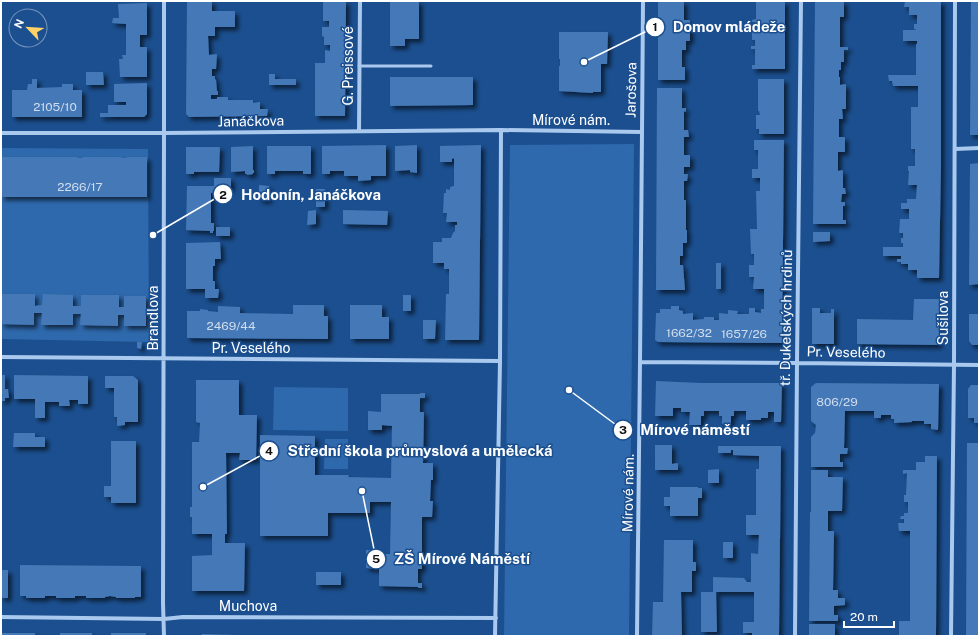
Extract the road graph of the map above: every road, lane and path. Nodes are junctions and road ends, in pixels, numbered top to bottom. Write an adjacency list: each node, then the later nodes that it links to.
1 (164, 1): 12 (street, Brandlova)
2 (360, 1): 6 (street, G. Preissové)
3 (643, 1): 10 (street, Jarošova)
4 (801, 1): 19 (street, tř. Dukelských hrdinů)
5 (955, 1): 14 (street, Sušilova)
6 (359, 66): 7 (lane); 9 (street, G. Preissové)
7 (430, 66)
8 (501, 130): 9 (street, Janáčkova); 10 (street, Mírové nám.); 17 (street)
9 (359, 131): 12 (street, Janáčkova)
10 (642, 132): 18 (street, Mírové nám.)
11 (1, 133): 12 (street, Janáčkova)
12 (164, 133): 16 (street, Brandlova)
13 (979, 148): 14 (street)
14 (955, 149): 20 (street, Sušilova)
15 (1, 357): 16 (street, Pr. Veselého)
16 (164, 358): 17 (street, Pr. Veselého); 24 (street, Brandlova)
17 (500, 361): 23 (street)
18 (640, 362): 19 (street, Pr. Veselého); 27 (street, Mírové nám.)
19 (797, 363): 20 (street, Pr. Veselého); 28 (street, tř. Dukelských hrdinů)
20 (954, 365): 21 (street, Pr. Veselého); 29 (street, Sušilova)
21 (979, 365)
22 (1, 617): 24 (street, Muchova)
23 (496, 618): 24 (street, Muchova); 26 (street)
24 (164, 619): 25 (street, Brandlova)
25 (164, 636)
26 (495, 636)
27 (637, 636)
28 (795, 636)
29 (951, 636)

